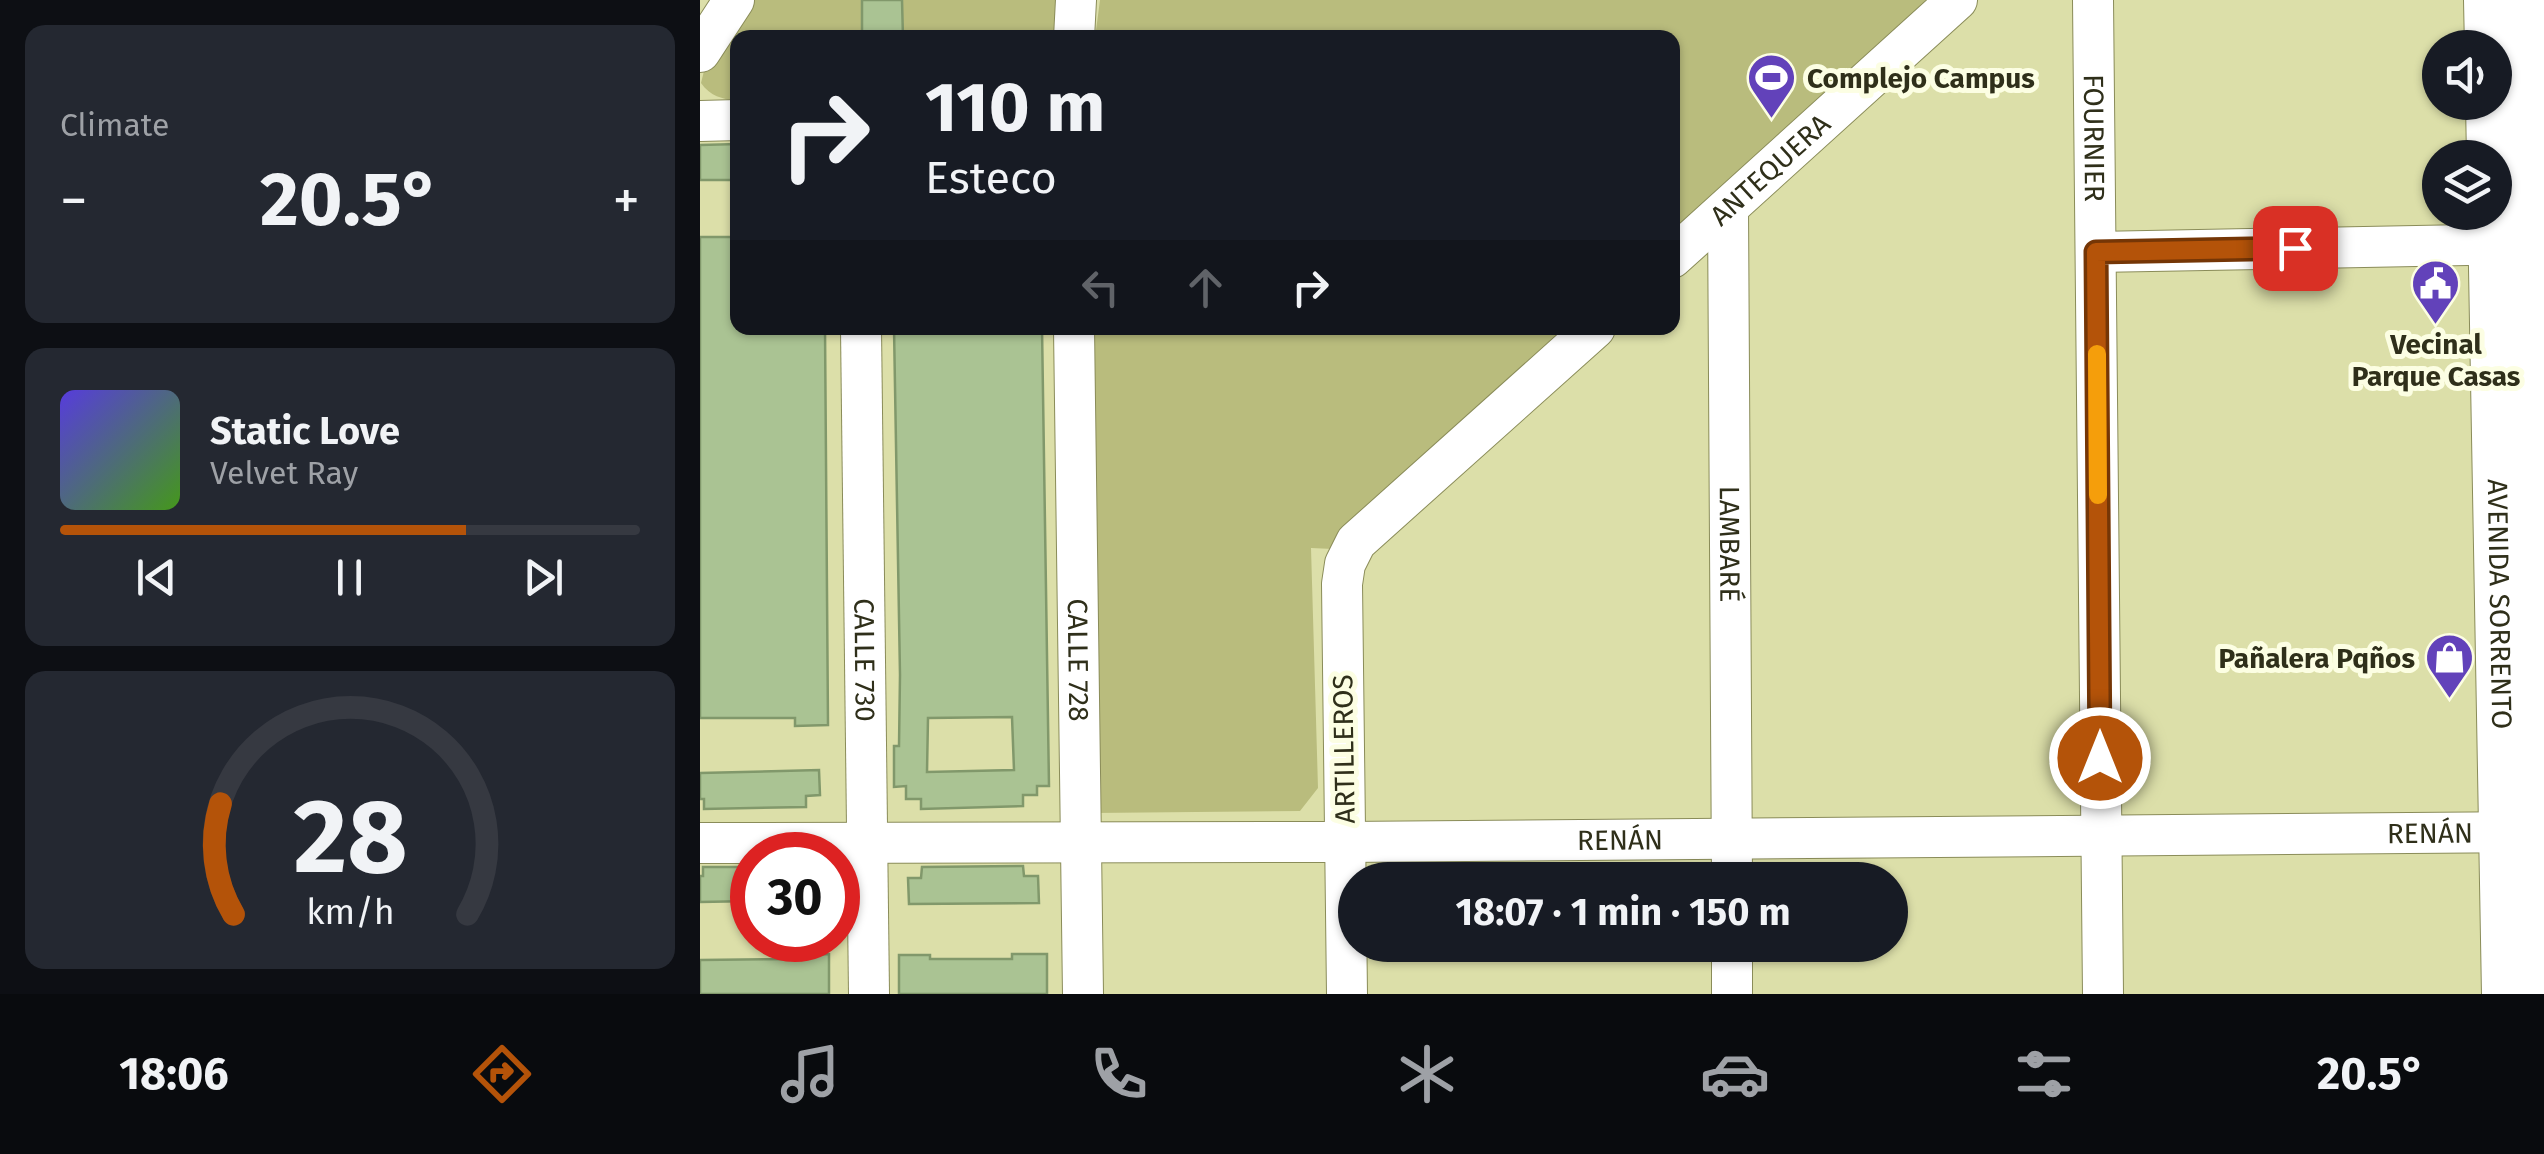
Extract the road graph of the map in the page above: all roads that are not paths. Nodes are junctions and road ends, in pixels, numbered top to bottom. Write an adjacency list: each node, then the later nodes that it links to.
1 (734, 0): 9 (street)
2 (1076, 0): 7 (street)
3 (1957, 0): 12 (street, ANTEQUERA)
4 (2093, 0): 15 (street, FOURNIER)
5 (2489, 0): 8 (main road)
6 (2529, 0): 13 (main road, AVENIDA SORRENTO)
7 (1074, 30)
8 (2490, 30)
9 (700, 52)
10 (730, 120): 11 (street)
11 (700, 121)
12 (1728, 209): 14 (street, ANTEQUERA); 23 (street, LAMBARÉ)
13 (2516, 236): 15 (street); 19 (main road, AVENIDA SORRENTO)
14 (1680, 251)
15 (2096, 252): 22 (street, FOURNIER)
16 (862, 335): 27 (street, CALLE 730)
17 (1074, 335): 24 (street, CALLE 728)
18 (1587, 335): 25 (street, ARTILLEROS)
19 (2528, 607): 20 (main road, AVENIDA SORRENTO); 21 (main road, AVENIDA SORRENTO)
20 (2543, 731): 21 (main road, AVENIDA SORRENTO)
21 (2533, 826): 22 (street, RENÁN); 35 (main road, AVENIDA SORRENTO); 36 (main road, AVENIDA SORRENTO)
22 (2101, 836): 23 (street, RENÁN); 34 (street, FOURNIER)
23 (1731, 839): 25 (street, RENÁN); 28 (street, LAMBARÉ)
24 (1081, 842): 25 (street, RENÁN); 27 (street, RENÁN); 31 (street, CALLE 728)
25 (1345, 842): 32 (street, ARTILLEROS)
26 (700, 843): 27 (street, RENÁN)
27 (867, 843): 30 (street, CALLE 730)
28 (1732, 862)
29 (1732, 962): 33 (street)
30 (869, 994)
31 (1083, 994)
32 (1347, 994)
33 (1732, 994)
34 (2103, 994)
35 (2507, 994)
36 (2544, 994)

